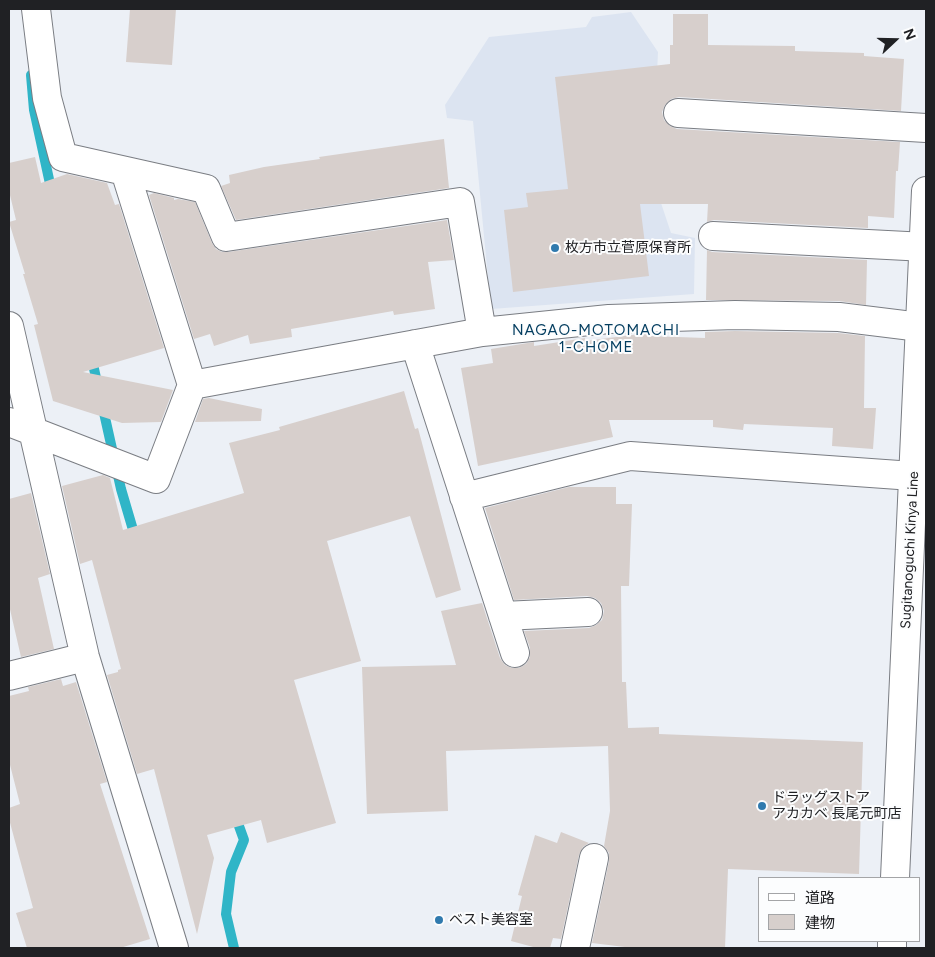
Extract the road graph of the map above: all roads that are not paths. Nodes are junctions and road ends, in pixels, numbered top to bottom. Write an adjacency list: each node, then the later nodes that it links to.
1 (36, 9): 4 (street)
2 (678, 113): 3 (street)
3 (926, 128)
4 (125, 171): 10 (street); 12 (street)
5 (926, 191): 7 (street, Sugitanoguchi Kinya Line)
6 (713, 236): 7 (street)
7 (925, 248): 9 (street, Sugitanoguchi Kinya Line)
8 (9, 326): 13 (street)
9 (920, 327): 10 (street); 14 (street, Sugitanoguchi Kinya Line)
10 (482, 332): 11 (street)
11 (415, 344): 12 (street); 15 (street)
12 (192, 386): 13 (street)
13 (20, 426): 19 (street)
14 (913, 476): 15 (street); 22 (street, Sugitanoguchi Kinya Line)
15 (464, 497): 17 (street)
16 (588, 612): 17 (street)
17 (503, 616): 18 (street)
18 (515, 653)
19 (85, 657): 20 (street); 23 (street)
20 (9, 676)
21 (594, 858): 24 (street)
22 (895, 877)
23 (174, 948)
24 (574, 948)

